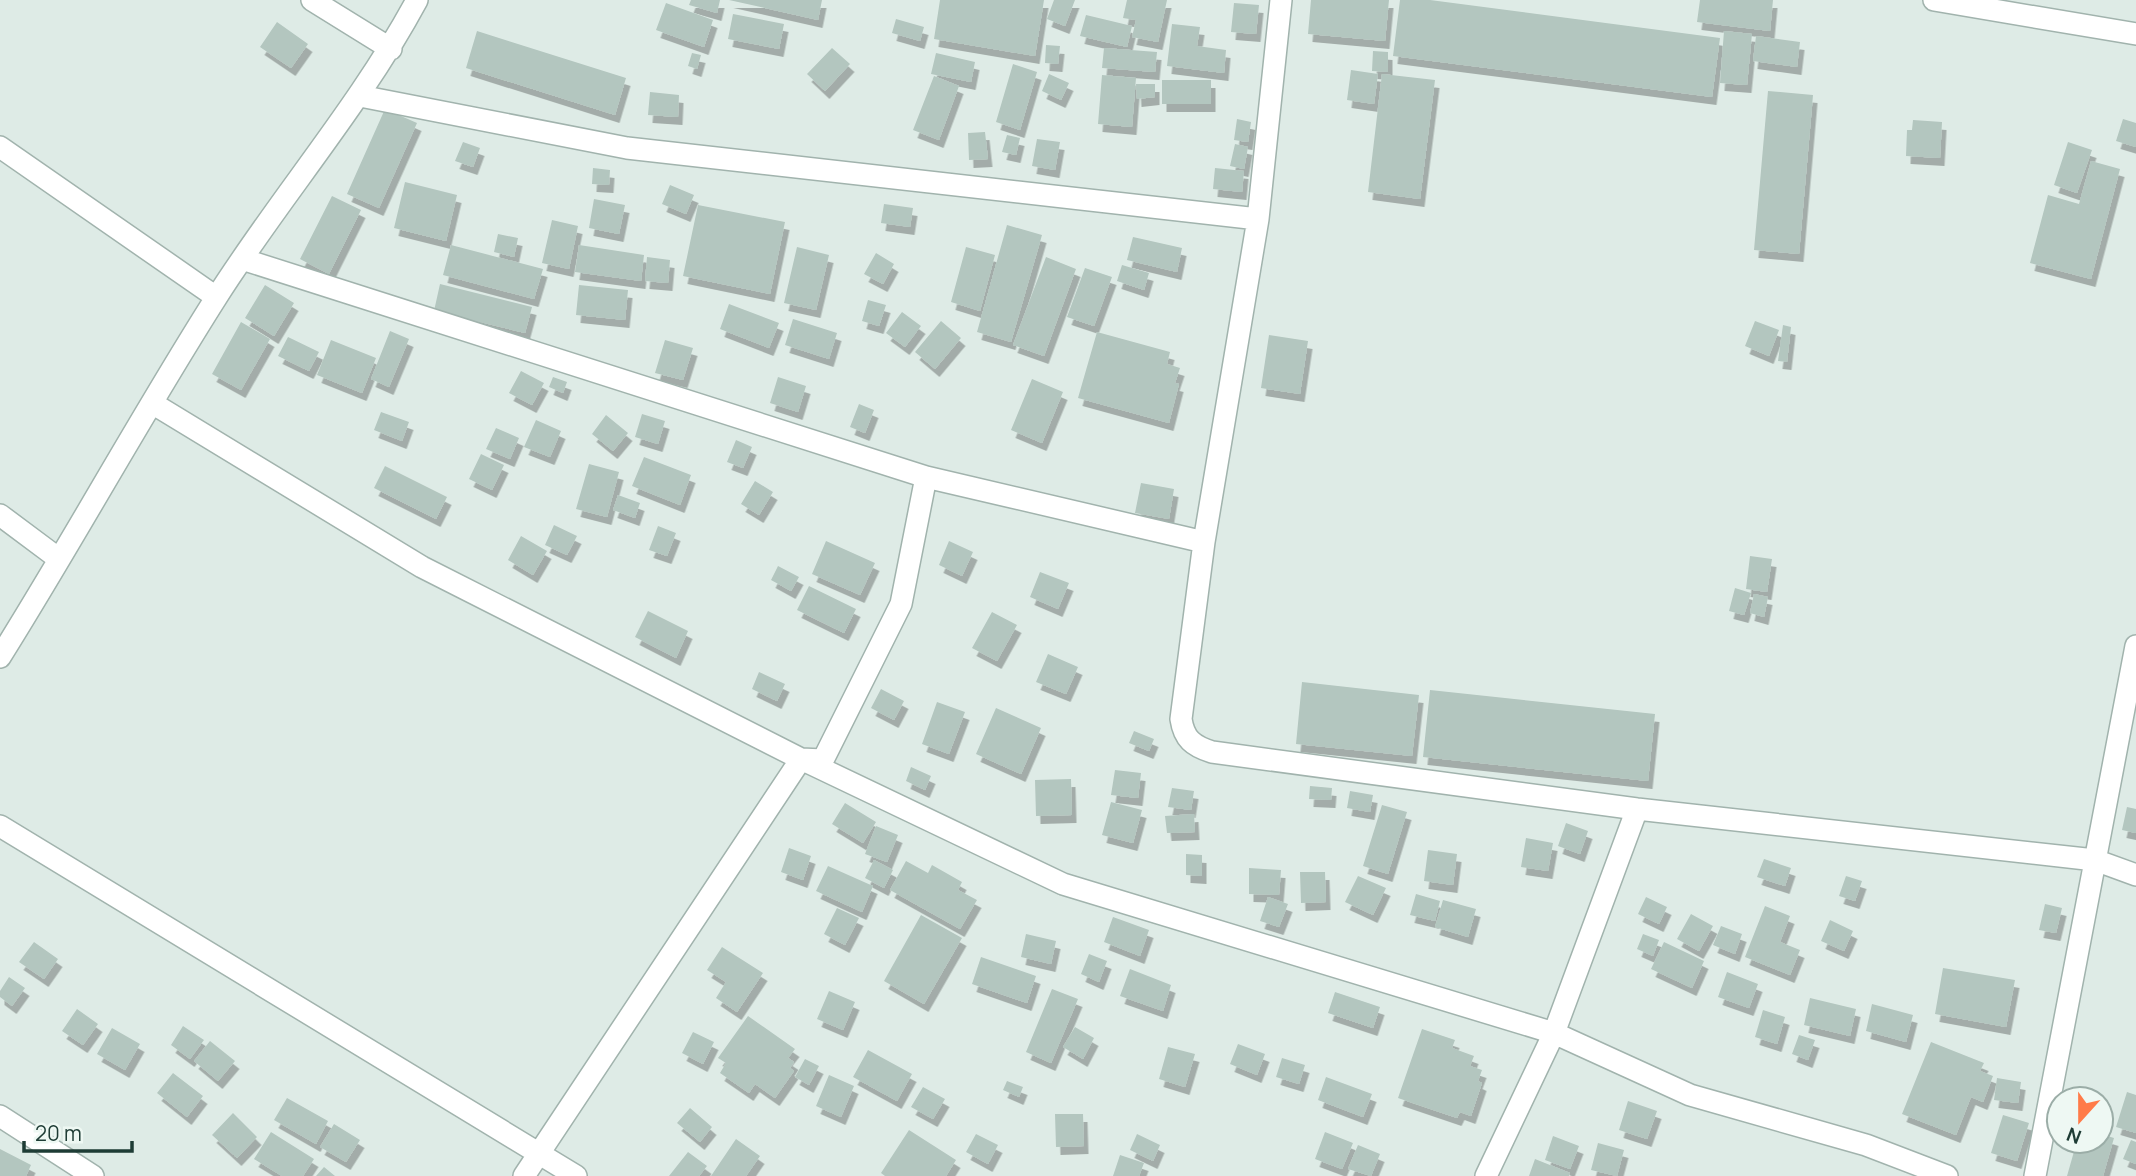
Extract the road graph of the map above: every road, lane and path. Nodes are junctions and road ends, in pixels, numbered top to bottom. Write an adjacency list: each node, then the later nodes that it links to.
1 (312, 0): 6 (street)
2 (417, 0): 6 (street)
3 (1281, 0): 9 (street)
4 (1934, 0): 5 (street)
5 (2136, 34)
6 (391, 49): 7 (street)
7 (360, 96): 9 (street); 10 (street)
8 (0, 147): 11 (street)
9 (1258, 219): 15 (street)
10 (242, 259): 11 (street); 13 (street)
11 (216, 297): 12 (street)
12 (152, 403): 16 (street); 19 (street)
13 (926, 477): 15 (street); 19 (street)
14 (0, 515): 16 (street)
15 (1204, 542): 20 (street)
16 (59, 559): 18 (street)
17 (2136, 646): 22 (street)
18 (0, 657)
19 (801, 759): 24 (street); 26 (street)
20 (1637, 809): 22 (street); 24 (street)
21 (0, 826): 26 (street)
22 (2095, 860): 23 (street); 32 (street)
23 (2136, 875)
24 (1554, 1033): 30 (street); 31 (street)
25 (0, 1116): 27 (street)
26 (539, 1153): 28 (street); 29 (street)
27 (93, 1176)
28 (524, 1176)
29 (576, 1176)
30 (1486, 1176)
31 (1947, 1176)
32 (2035, 1176)

